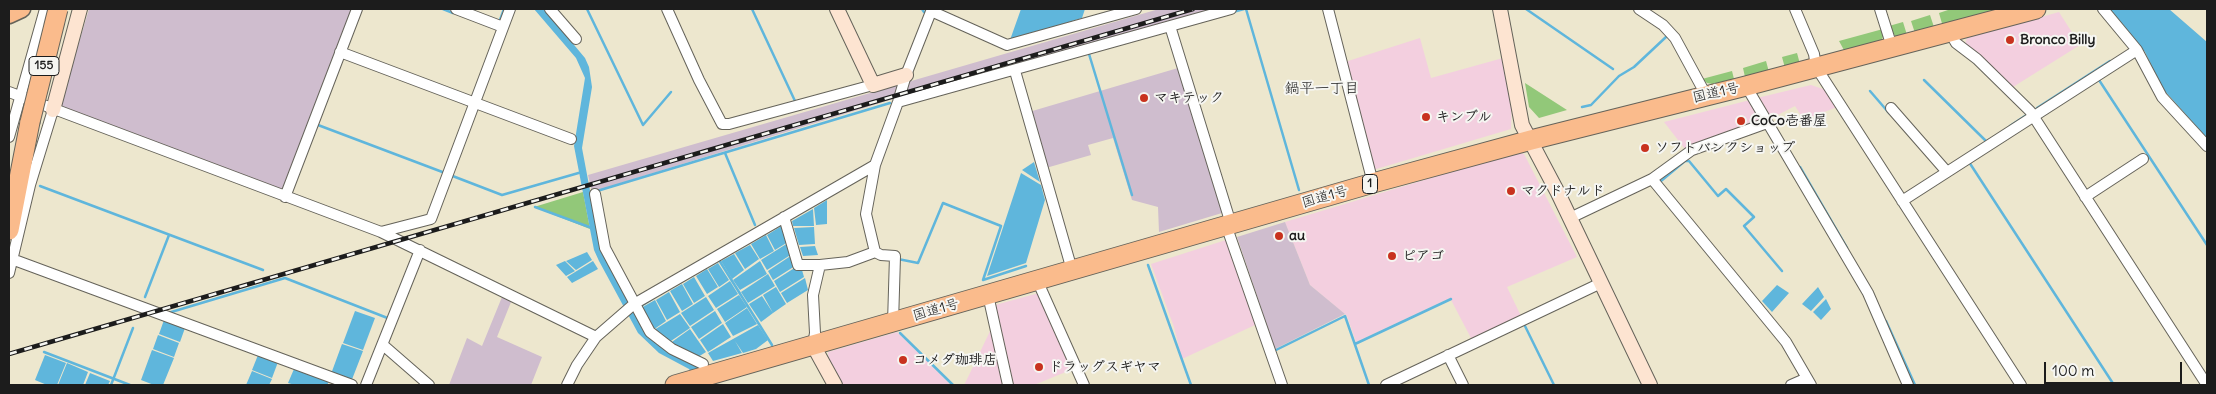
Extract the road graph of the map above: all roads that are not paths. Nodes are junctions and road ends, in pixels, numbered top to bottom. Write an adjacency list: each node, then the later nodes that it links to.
1 (22, 9): 21 (main road)
2 (45, 9): 36 (street)
3 (58, 9): 42 (highway, 155, bridge)
4 (80, 9): 40 (street)
5 (357, 9): 28 (street)
6 (456, 9): 23 (street)
7 (510, 9): 23 (street)
8 (550, 9): 25 (street)
9 (667, 9): 32 (street)
10 (837, 9): 32 (street)
11 (1136, 9): 20 (street)
12 (1231, 9): 22 (street)
13 (1328, 9): 53 (street)
14 (1500, 9): 46 (street)
15 (1639, 9): 35 (street)
16 (1795, 9): 29 (street)
17 (1880, 9): 26 (street)
18 (2036, 9): 24 (highway, 国道1号 / 1)
19 (2103, 9): 27 (street)
20 (931, 10): 31 (street)
21 (9, 15)
22 (1170, 26): 30 (street); 60 (street)
23 (503, 27): 38 (street)
24 (1949, 31): 26 (highway, 国道1号 / 1); 41 (street)
25 (576, 39)
26 (1892, 47): 29 (highway, 国道1号 / 1)
27 (2137, 50): 41 (street); 47 (street)
28 (340, 52): 38 (street); 55 (street)
29 (1816, 68): 33 (highway, 国道1号 / 1); 57 (street)
30 (1015, 71): 37 (street); 67 (street)
31 (906, 75): 32 (street); 37 (street)
32 (873, 85)
33 (1746, 86): 35 (highway, 国道1号 / 1); 43 (street)
34 (9, 92): 36 (street)
35 (1706, 95): 46 (highway, 国道1号 / 1)
36 (21, 97): 40 (street); 44 (street)
37 (898, 102): 49 (street)
38 (475, 103): 45 (street); 62 (street)
39 (1891, 108): 50 (street)
40 (53, 110): 55 (street); 65 (street)
41 (2033, 117): 50 (street); 56 (street)
42 (30, 122): 51 (highway, 155); 61 (highway, 155)
43 (1767, 123): 52 (street); 92 (street)
44 (9, 137)
45 (571, 139)
46 (1531, 140): 53 (highway, 国道1号 / 1); 59 (street)
47 (2207, 146)
48 (2143, 159): 56 (street)
49 (875, 165): 58 (street); 64 (street)
50 (1947, 172): 57 (street)
51 (9, 178)
52 (1652, 179): 59 (street); 79 (street)
53 (1372, 183): 60 (highway, 国道1号 / 1)
54 (595, 194): 72 (street)
55 (285, 196): 62 (street)
56 (2085, 196): 94 (street)
57 (1902, 201): 93 (street)
58 (784, 217): 66 (street); 72 (street)
59 (1570, 218): 70 (street)
60 (1228, 224): 67 (highway, 国道1号 / 1); 87 (street)
61 (9, 230)
62 (381, 232): 63 (street)
63 (420, 250): 74 (street); 75 (street)
64 (875, 252): 66 (street); 73 (street)
65 (11, 259): 68 (street); 80 (street)
66 (820, 265): 76 (street)
67 (1072, 270): 69 (highway, 国道1号 / 1)
68 (9, 273)
69 (1037, 280): 71 (highway, 国道1号 / 1); 86 (street)
70 (1601, 283): 77 (street); 90 (street)
71 (988, 295): 73 (highway, 国道1号 / 1); 85 (street)
72 (634, 304): 74 (street); 78 (street)
73 (893, 323): 76 (highway, 国道1号 / 1)
74 (596, 337): 83 (street)
75 (382, 346): 81 (street); 82 (street)
76 (814, 346): 78 (highway, 国道1号 / 1); 84 (street)
77 (1448, 355): 88 (street); 89 (street)
78 (694, 377)
79 (1809, 381): 91 (street)
80 (352, 385)
81 (366, 385)
82 (429, 385)
83 (567, 385)
84 (835, 385)
85 (1008, 385)
86 (1084, 385)
87 (1282, 385)
88 (1386, 385)
89 (1463, 385)
90 (1650, 385)
91 (1791, 385)
92 (1908, 385)
93 (2021, 385)
94 (2207, 385)

